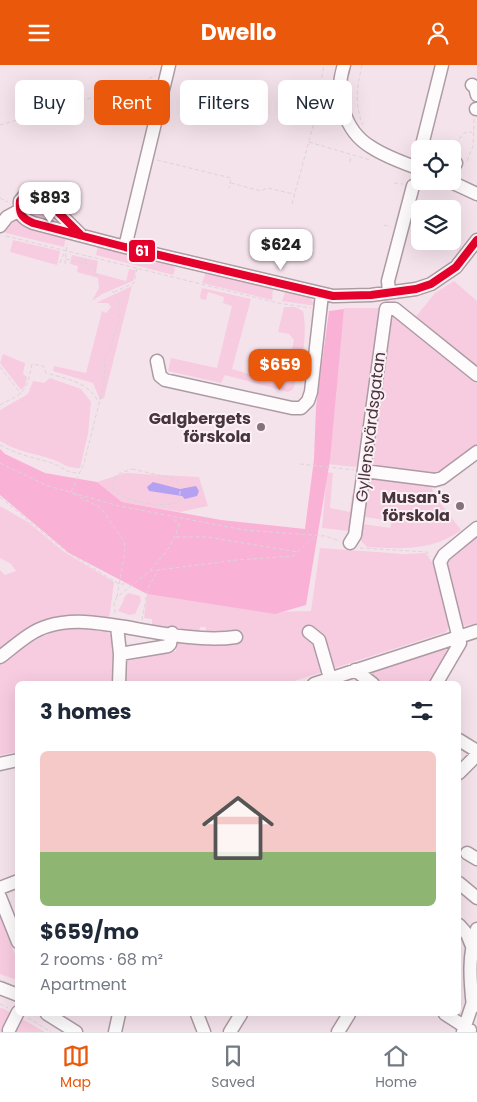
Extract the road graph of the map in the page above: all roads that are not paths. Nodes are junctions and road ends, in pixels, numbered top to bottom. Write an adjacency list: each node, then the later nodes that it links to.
1 (169, 65): 13 (street)
2 (344, 65): 5 (street)
3 (442, 65): 4 (street)
4 (423, 140)
5 (411, 165)
6 (461, 187): 8 (street)
7 (412, 190): 14 (street)
8 (477, 194)
9 (20, 210): 10 (street); 11 (street); 11 (street)
10 (0, 225)
11 (75, 232): 13 (street)
12 (477, 239): 14 (street)
13 (125, 247): 15 (street)
14 (388, 292): 15 (street)
15 (322, 294): 16 (street)
16 (157, 361)
17 (477, 375): 19 (street, Gyllensvärdsgatan)
18 (477, 453): 19 (street)
19 (364, 471): 21 (street, Gyllensvärdsgatan)
20 (477, 528): 26 (street)
21 (350, 543)
22 (116, 620): 25 (street); 28 (street); 29 (street)
23 (477, 631): 26 (street)
24 (309, 632): 31 (street)
25 (172, 633): 27 (street); 28 (street)
26 (459, 636): 30 (street); 35 (street)
27 (236, 637)
28 (120, 654): 32 (street)
29 (0, 657)
30 (355, 670): 31 (street); 34 (street)
31 (330, 678): 33 (street)
32 (119, 681)
33 (322, 681)
34 (369, 681)
35 (438, 681)
36 (461, 741): 37 (street)
37 (477, 753): 40 (street)
38 (15, 761): 39 (street)
39 (0, 764)
40 (461, 771)
41 (15, 882): 43 (street)
42 (461, 885): 45 (street)
43 (0, 888)
44 (0, 897): 48 (street)
45 (477, 898)
46 (461, 927): 49 (street)
47 (477, 929): 49 (street)
48 (15, 934)
49 (472, 946): 53 (street)
50 (477, 985): 53 (street)
51 (0, 987): 52 (street)
52 (15, 994)
53 (473, 1007): 62 (street)
54 (15, 1016): 61 (street)
55 (50, 1016): 63 (street)
56 (119, 1016): 64 (street)
57 (198, 1016): 65 (street)
58 (240, 1016): 66 (street)
59 (349, 1016): 67 (street)
60 (448, 1016): 62 (street)
61 (7, 1029)
62 (467, 1030)
63 (76, 1032)
64 (116, 1032)
65 (204, 1032)
66 (230, 1032)
67 (338, 1032)

